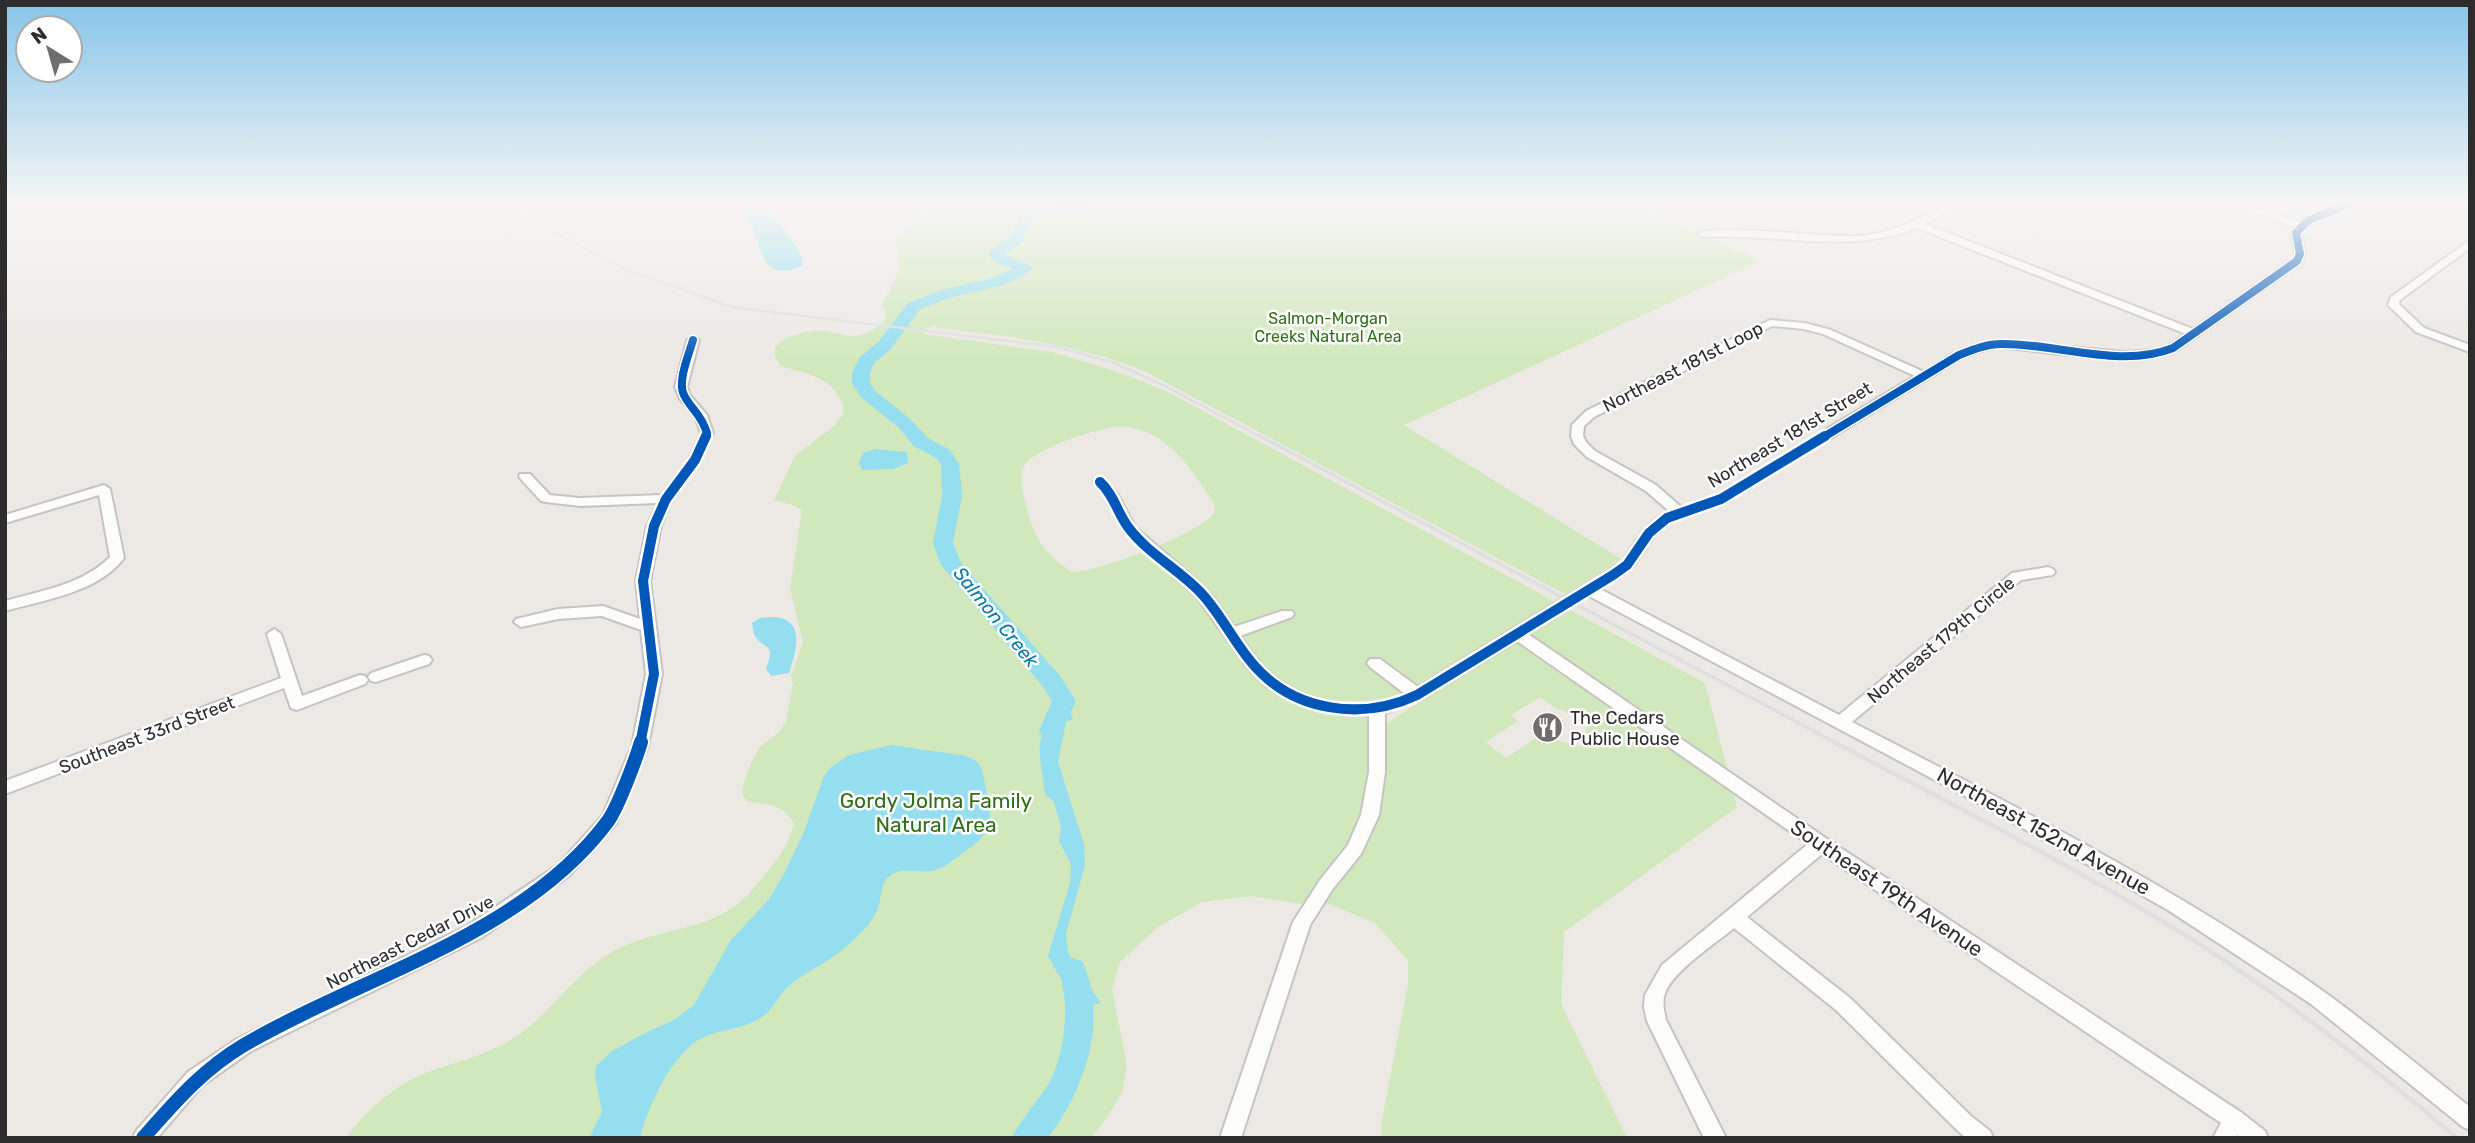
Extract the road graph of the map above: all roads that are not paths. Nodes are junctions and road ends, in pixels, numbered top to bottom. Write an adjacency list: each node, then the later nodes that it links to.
1 (1998, 256): 6 (street)
2 (2299, 256): 5 (street, Northeast 181st Street)
3 (2452, 256): 8 (street)
4 (2227, 297): 5 (street)
5 (2239, 301): 6 (street, Northeast 181st Street)
6 (2194, 333): 9 (street, Northeast 181st Street)
7 (693, 340): 12 (street, Northeast Cedar Drive)
8 (2470, 349)
9 (1924, 376): 13 (street, Northeast 181st Street); 13 (street, Northeast 181st Loop)
10 (524, 477): 12 (street)
11 (1100, 482): 22 (street)
12 (666, 499): 20 (street, Northeast Cedar Drive)
13 (1679, 513): 16 (street, Northeast 181st Street)
14 (5, 519): 17 (street)
15 (2048, 572): 29 (street, Northeast 179th Circle)
16 (1589, 590): 23 (street, Northeast 181st Street); 29 (street, Northeast 152nd Avenue)
17 (5, 606)
18 (1287, 614): 22 (street)
19 (521, 622): 20 (street)
20 (649, 627): 35 (street, Northeast Cedar Drive)
21 (274, 634): 26 (street)
22 (1232, 634): 28 (street)
23 (1518, 634): 27 (street, Northeast 181st Street); 31 (street, Southeast 19th Avenue)
24 (424, 660): 26 (street)
25 (1375, 663): 27 (street)
26 (288, 681): 30 (street, Southeast 33rd Street)
27 (1418, 695): 28 (street, Northeast 181st Street)
28 (1377, 709): 36 (street)
29 (1840, 723): 34 (street, Northeast 152nd Avenue)
30 (5, 788)
31 (1821, 844): 32 (street); 33 (street, Southeast 19th Avenue)
32 (1734, 917): 37 (street); 38 (street)
33 (2235, 1119): 39 (street); 40 (street, Southeast 19th Avenue)
34 (2470, 1120)
35 (144, 1138)
36 (1230, 1138)
37 (1716, 1138)
38 (1983, 1138)
39 (2222, 1138)
40 (2258, 1138)

